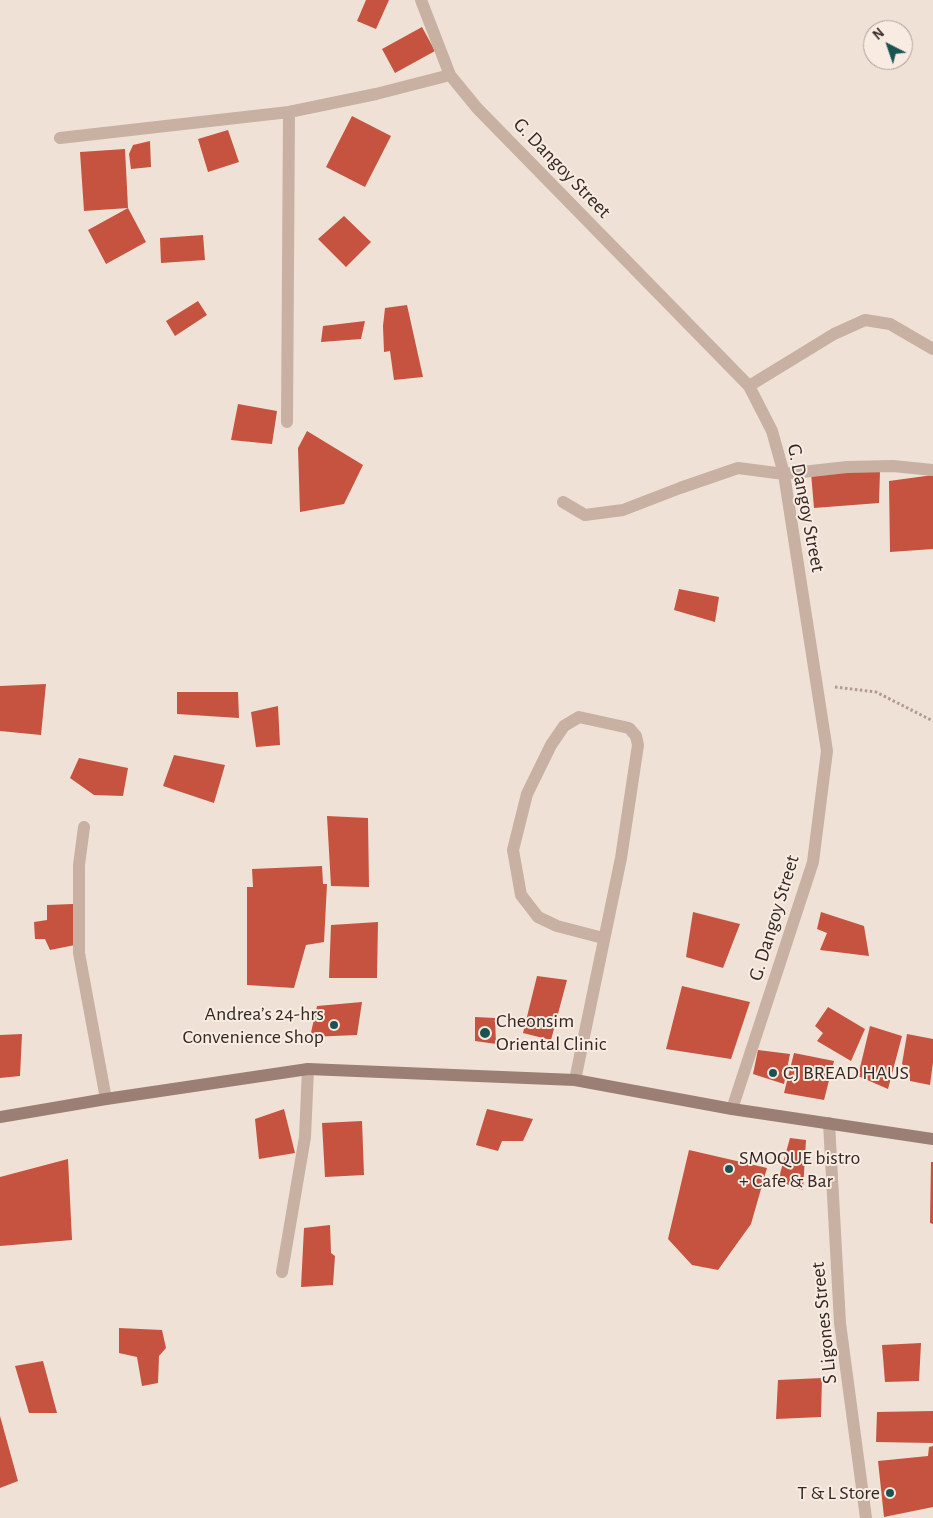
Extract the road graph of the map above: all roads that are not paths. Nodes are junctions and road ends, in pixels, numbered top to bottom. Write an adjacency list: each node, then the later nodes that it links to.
1 (421, 0): 2 (street, G. Dangoy Street)
2 (450, 75): 3 (street); 6 (street, G. Dangoy Street)
3 (289, 112): 4 (street); 7 (street)
4 (60, 138)
5 (933, 349): 6 (street)
6 (749, 386): 9 (street, G. Dangoy Street)
7 (287, 422)
8 (933, 470): 9 (street)
9 (784, 474): 10 (street); 16 (street, G. Dangoy Street)
10 (563, 502)
11 (84, 827): 15 (street)
12 (603, 938): 12 (street); 14 (street)
13 (308, 1069): 14 (main road); 15 (main road); 20 (street)
14 (574, 1080): 16 (main road)
15 (106, 1099): 17 (main road)
16 (732, 1109): 18 (main road)
17 (0, 1117)
18 (829, 1123): 19 (main road); 21 (street, S Ligones Street)
19 (933, 1139)
20 (282, 1272)
21 (866, 1518)

